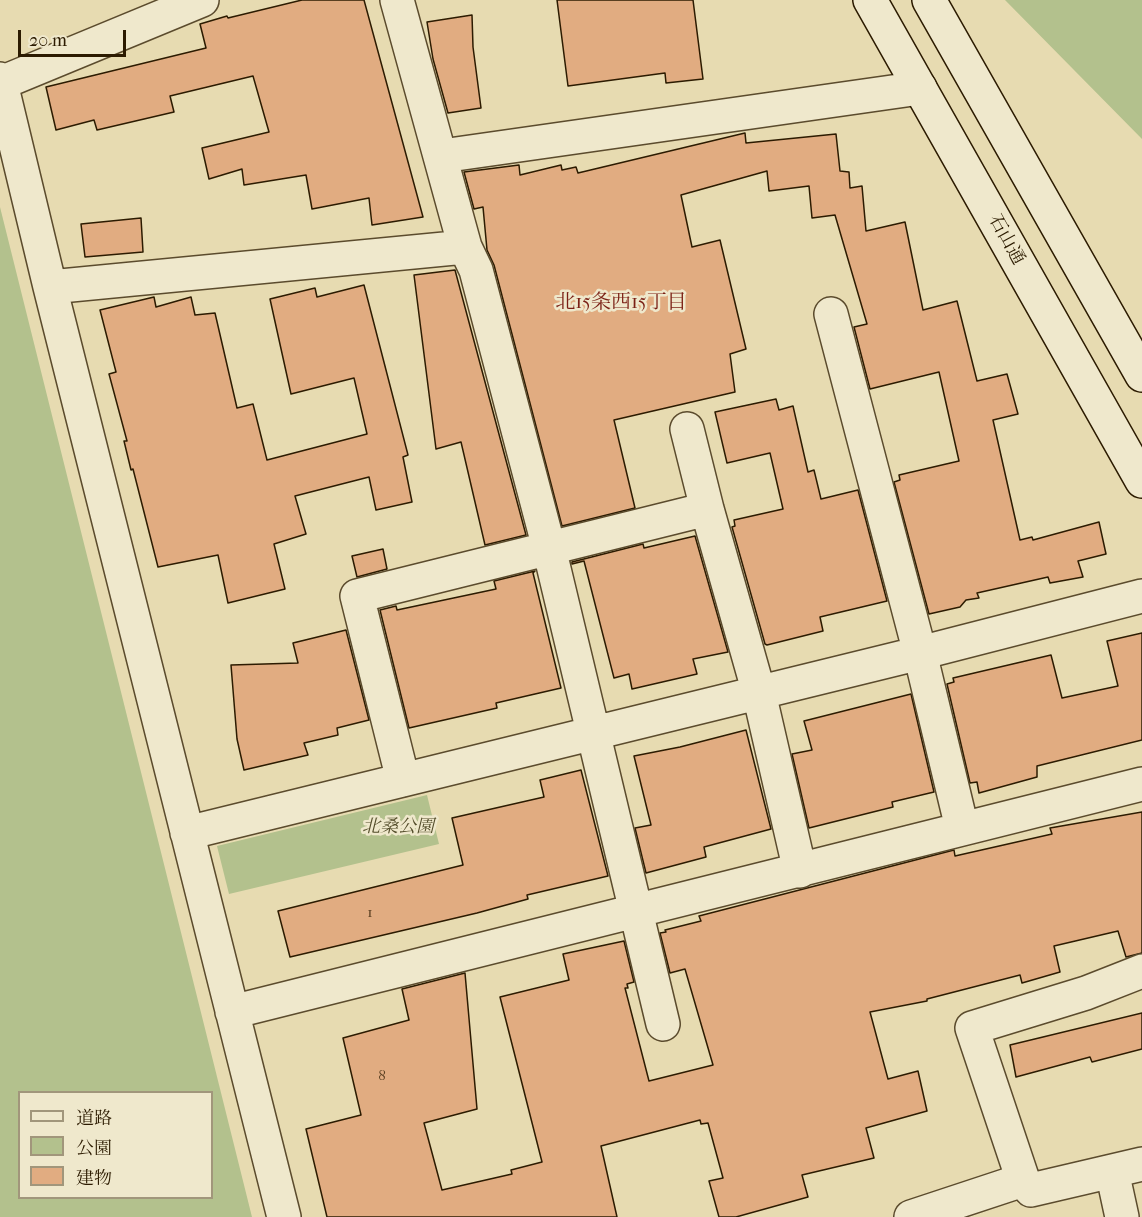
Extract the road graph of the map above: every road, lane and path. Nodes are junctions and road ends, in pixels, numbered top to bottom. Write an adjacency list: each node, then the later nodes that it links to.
1 (202, 0): 5 (street)
2 (397, 0): 7 (street)
3 (870, 0): 6 (street, 石山通)
4 (929, 0): 11 (street)
5 (0, 81): 9 (street)
6 (920, 88): 7 (street); 13 (street, 石山通)
7 (441, 156): 8 (street)
8 (465, 248): 9 (street); 15 (street)
9 (50, 287): 23 (street)
10 (831, 314): 17 (street)
11 (1142, 375)
12 (687, 429): 14 (street)
13 (1142, 481)
14 (707, 509): 15 (street); 18 (street)
15 (549, 548): 19 (street); 20 (street)
16 (1142, 596): 17 (street)
17 (920, 653): 18 (street); 22 (street)
18 (759, 693): 19 (street); 24 (street)
19 (593, 733): 20 (street); 25 (street)
20 (403, 780): 23 (street)
21 (1142, 784): 22 (street)
22 (962, 828): 24 (street)
23 (187, 833): 27 (street)
24 (800, 871): 25 (street)
25 (636, 910): 27 (street); 28 (street)
26 (1142, 971): 30 (street)
27 (232, 1011): 31 (street)
28 (663, 1024)
29 (1127, 1167): 30 (street); 33 (street)
30 (1023, 1180): 32 (street)
31 (284, 1217)
32 (911, 1217)
33 (1122, 1217)

